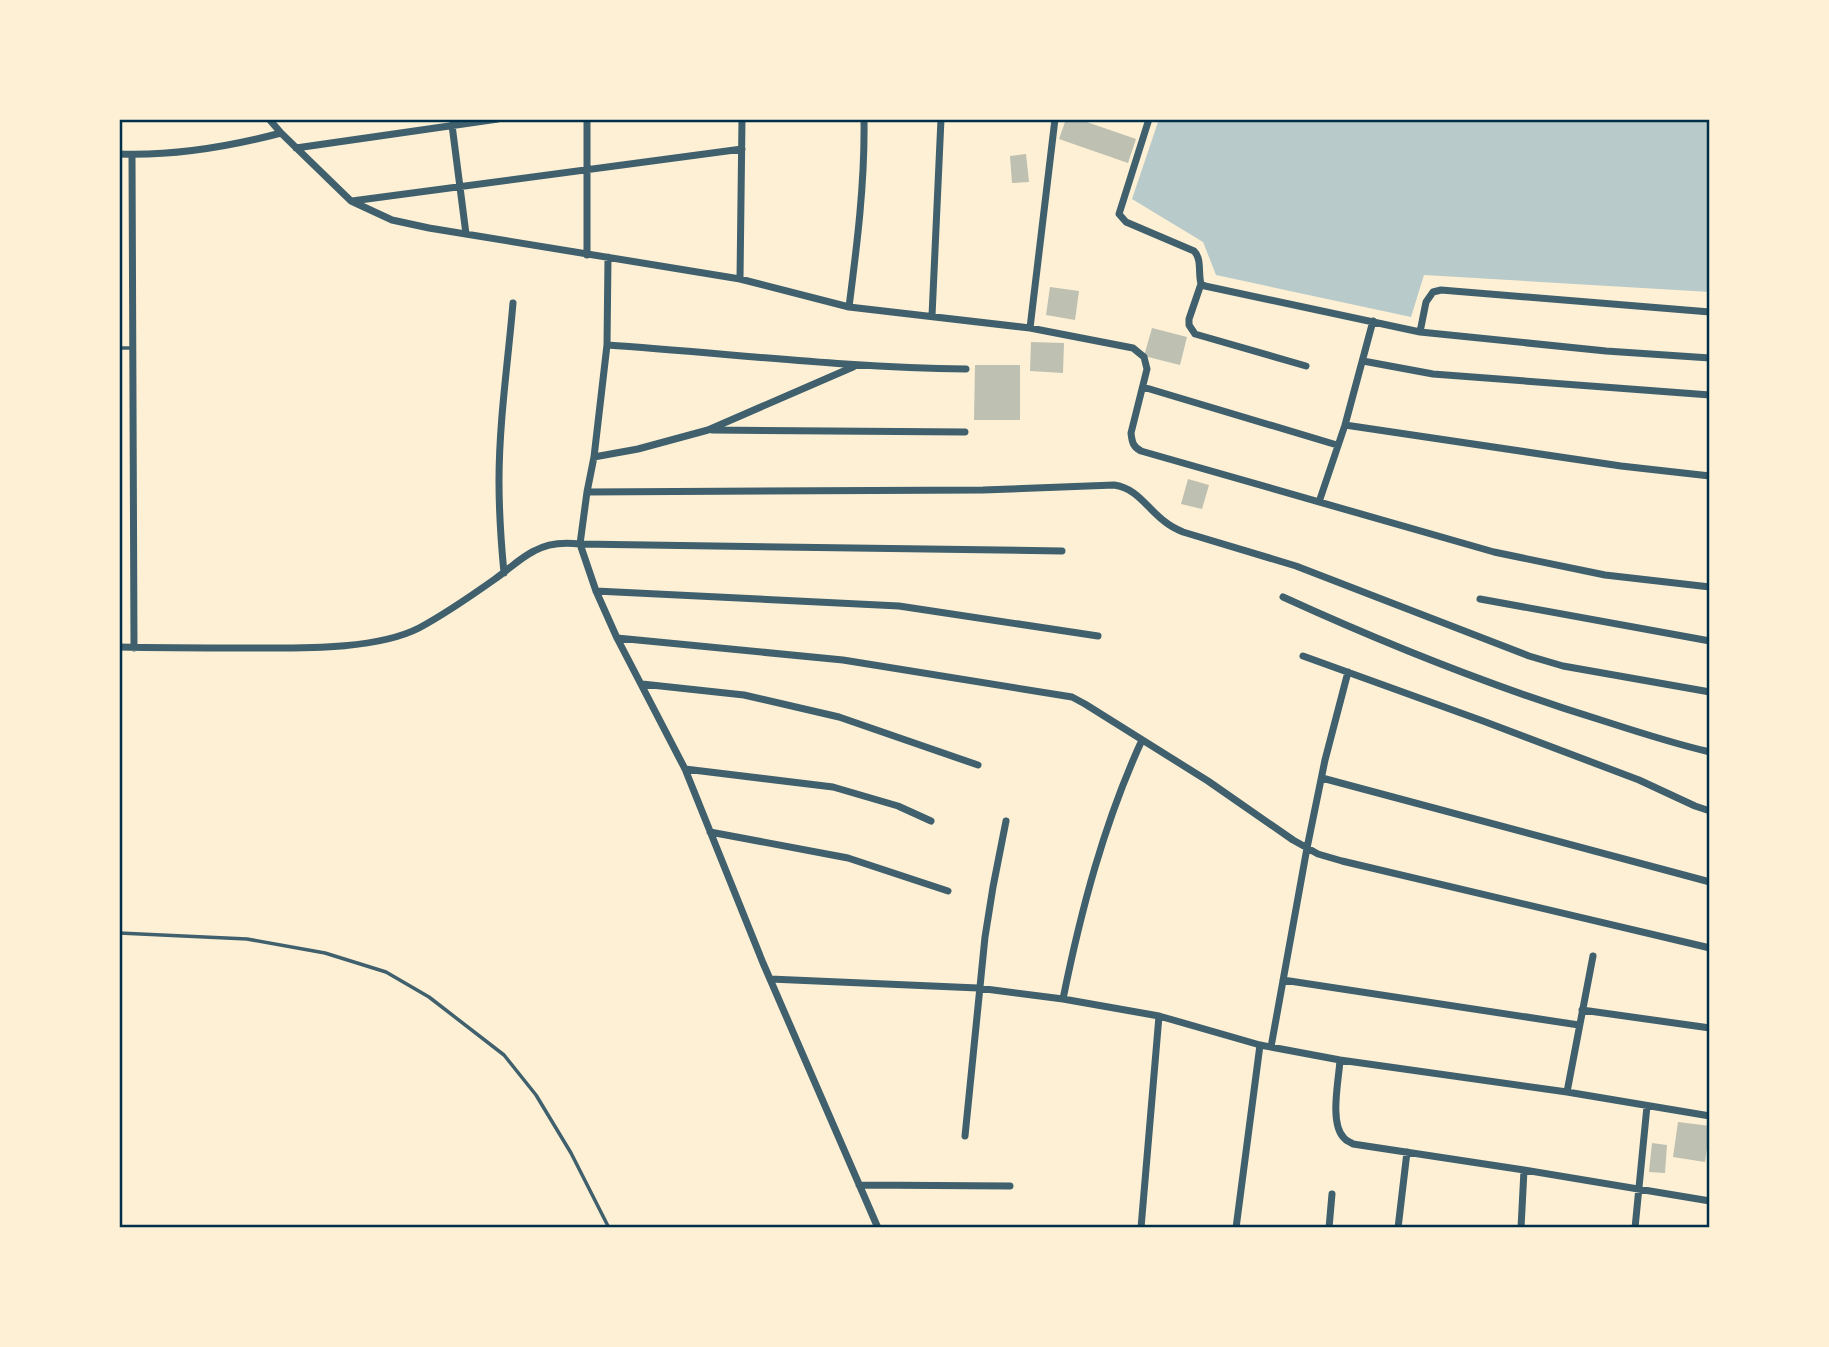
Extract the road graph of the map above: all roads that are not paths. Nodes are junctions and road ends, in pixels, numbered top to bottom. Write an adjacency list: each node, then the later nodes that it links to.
1 (269, 119): 10 (street)
2 (498, 119): 9 (street)
3 (587, 119): 15 (street)
4 (742, 119): 12 (street)
5 (864, 119): 24 (street)
6 (941, 119): 26 (street)
7 (1055, 119): 28 (street)
8 (1149, 119): 22 (street)
9 (453, 125): 11 (street); 16 (street)
10 (281, 133): 11 (street); 14 (street)
11 (296, 148): 17 (street)
12 (742, 149): 15 (street); 21 (street)
13 (119, 154): 14 (street)
14 (132, 155): 32 (street)
15 (589, 170): 16 (street); 19 (street)
16 (460, 186): 17 (street); 18 (street)
17 (351, 201): 18 (street)
18 (466, 234): 19 (street)
19 (587, 255): 20 (street)
20 (608, 257): 21 (street); 30 (street)
21 (740, 279): 24 (street)
22 (1201, 284): 27 (street); 36 (street)
23 (513, 303): 50 (street)
24 (849, 307): 26 (street)
25 (1710, 312): 29 (street)
26 (932, 316): 28 (street)
27 (1373, 321): 29 (street); 34 (street)
28 (1030, 328): 38 (street)
29 (1420, 332): 33 (street)
30 (607, 345): 35 (street); 44 (street)
31 (119, 348): 32 (lane)
32 (133, 348): 59 (street)
33 (1710, 358)
34 (1363, 361): 39 (street); 40 (street)
35 (856, 366): 37 (street); 41 (street)
36 (1306, 366)
37 (966, 369)
38 (1143, 387): 43 (street); 47 (street)
39 (1710, 395)
40 (1345, 425): 43 (street); 45 (street)
41 (708, 430): 42 (street); 44 (street)
42 (965, 432)
43 (1337, 445): 47 (street)
44 (594, 457): 46 (street)
45 (1710, 476)
46 (587, 492): 48 (street); 63 (street)
47 (1319, 502): 51 (street)
48 (580, 544): 49 (street); 50 (street); 52 (street)
49 (1062, 551)
50 (504, 573): 59 (street)
51 (1710, 587)
52 (596, 591): 55 (street); 56 (street)
53 (1283, 597): 65 (street)
54 (1480, 599): 57 (street)
55 (1098, 636)
56 (617, 638): 62 (street); 64 (street)
57 (1710, 641)
58 (119, 648): 59 (street)
59 (134, 648)
60 (1303, 656): 61 (street)
61 (1348, 672): 68 (street); 69 (street)
62 (642, 684): 66 (street); 67 (street)
63 (1710, 692)
64 (1142, 740): 73 (street); 82 (street)
65 (1710, 752)
66 (978, 765)
67 (685, 769): 70 (street); 72 (street)
68 (1322, 778): 73 (street); 74 (street)
69 (1710, 811)
70 (931, 821)
71 (1006, 821): 81 (street)
72 (710, 832): 75 (street); 79 (street)
73 (1307, 848): 77 (street); 80 (street)
74 (1710, 882)
75 (948, 891)
76 (119, 933): 101 (lane)
77 (1710, 948)
78 (1593, 956): 83 (street)
79 (770, 979): 81 (street); 96 (street)
80 (1283, 980): 85 (street); 88 (street)
81 (978, 988): 82 (street); 93 (street)
82 (1063, 999): 84 (street)
83 (1582, 1010): 85 (street); 86 (street)
84 (1159, 1016): 87 (street); 103 (street)
85 (1579, 1025): 90 (street)
86 (1710, 1028)
87 (1260, 1045): 88 (street); 104 (street)
88 (1271, 1047): 89 (street)
89 (1340, 1060): 90 (street); 94 (street)
90 (1567, 1092): 91 (street)
91 (1647, 1106): 92 (street); 98 (street)
92 (1710, 1116)
93 (965, 1136)
94 (1407, 1152): 95 (street); 106 (street)
95 (1524, 1170): 98 (street); 107 (street)
96 (859, 1185): 97 (street); 102 (street)
97 (1010, 1186)
98 (1639, 1190): 100 (street); 108 (street)
99 (1332, 1194): 105 (street)
100 (1710, 1201)
101 (609, 1228)
102 (878, 1228)
103 (1141, 1228)
104 (1236, 1228)
105 (1329, 1228)
106 (1398, 1228)
107 (1521, 1228)
108 (1634, 1228)

